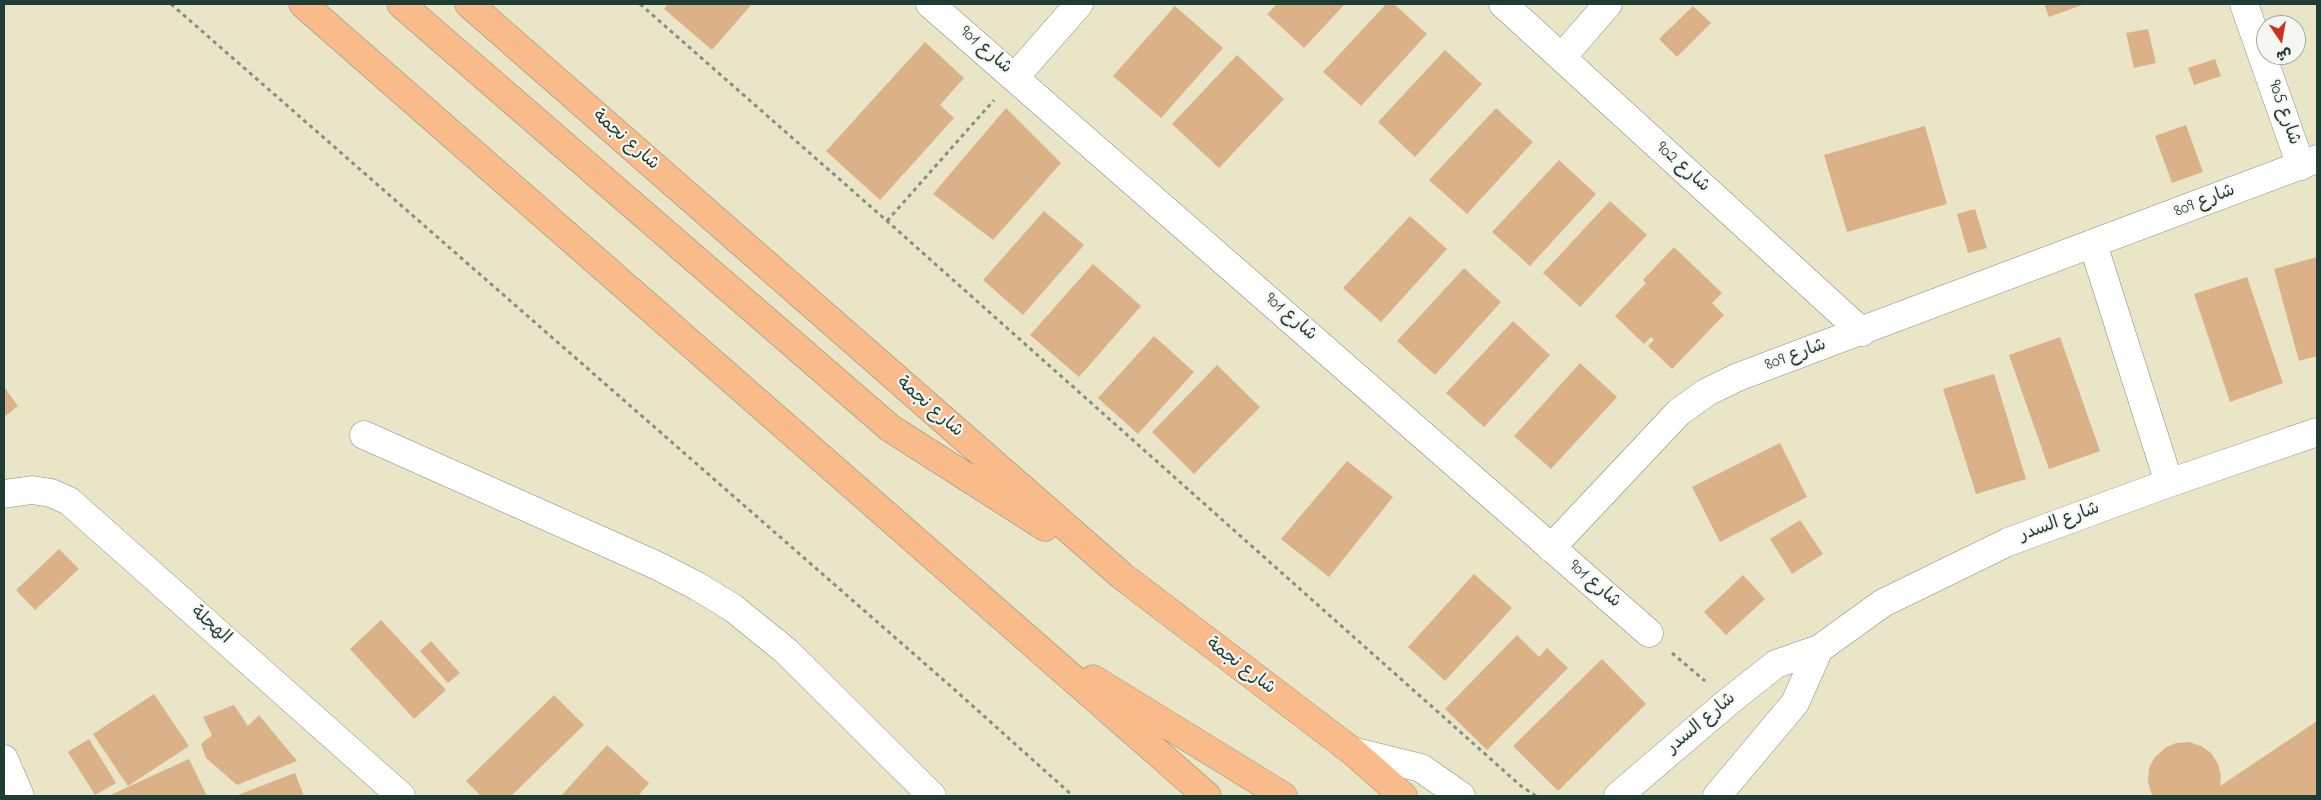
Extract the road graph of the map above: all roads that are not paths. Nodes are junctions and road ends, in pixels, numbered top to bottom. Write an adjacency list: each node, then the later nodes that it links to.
1 (303, 4): 21 (main road)
2 (401, 4): 19 (main road)
3 (468, 4): 19 (main road, شارع نجمة)
4 (930, 4): 10 (street, شارع 901)
5 (1080, 4): 10 (street)
6 (1503, 4): 9 (street, شارع 902)
7 (1608, 4): 9 (street)
8 (2244, 4): 11 (street, شارع 905)
9 (1562, 57): 13 (street, شارع 902)
10 (1015, 76): 18 (street, شارع 901)
11 (2309, 162): 12 (street, شارع 809)
12 (2093, 244): 13 (street, شارع 809); 16 (street)
13 (1862, 332): 18 (street, شارع 809)
14 (2317, 432): 16 (street, شارع السدر)
15 (364, 435): 27 (street)
16 (2169, 483): 22 (street, شارع السدر)
17 (4, 494): 26 (street, الهجلة)
18 (1552, 548): 20 (street, شارع 901)
19 (1122, 576): 23 (main road, شارع نجمة)
20 (1650, 633)
21 (1026, 638): 28 (main road); 29 (main road)
22 (1819, 649): 32 (street, شارع السدر); 33 (street)
23 (1352, 751): 30 (main road, شارع نجمة); 31 (street)
24 (4, 759): 25 (street)
25 (20, 796)
26 (402, 796)
27 (932, 796)
28 (1207, 796)
29 (1283, 796)
30 (1403, 796)
31 (1461, 796)
32 (1618, 796)
33 (1717, 796)

